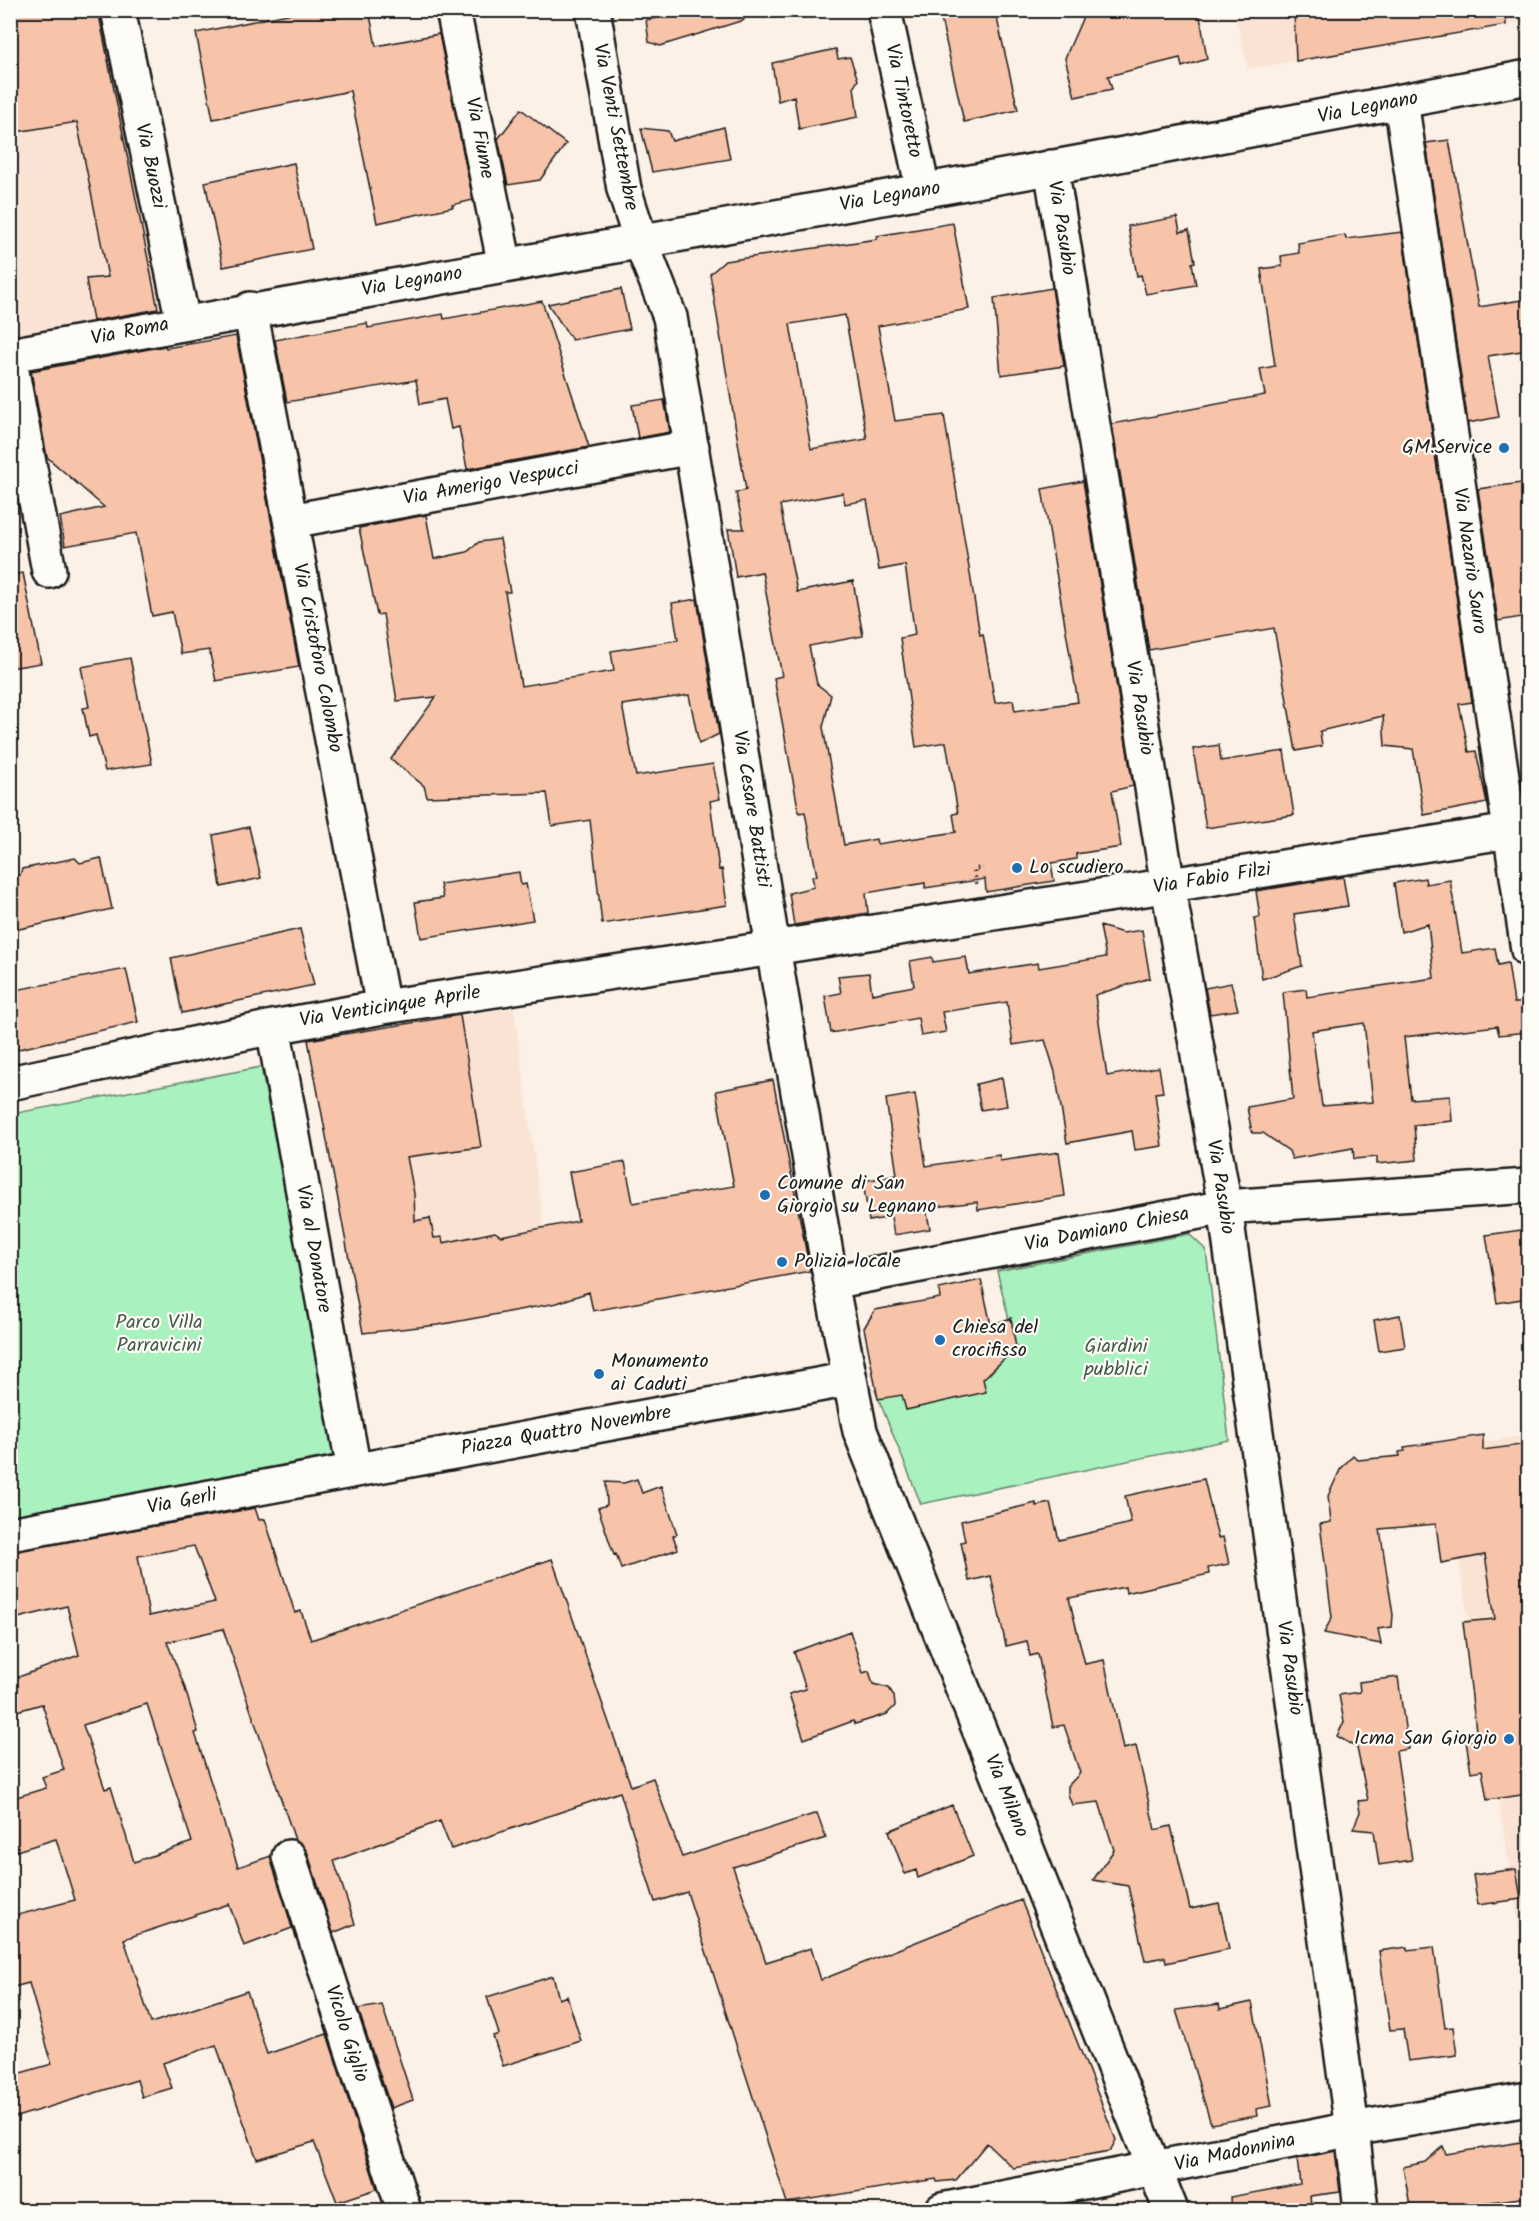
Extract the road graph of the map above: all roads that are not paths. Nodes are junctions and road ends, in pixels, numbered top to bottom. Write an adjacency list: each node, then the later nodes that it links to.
1 (118, 10): 12 (street, Via Buozzi)
2 (453, 10): 10 (street, Via Fiume)
3 (593, 10): 9 (street, Via Venti Settembre)
4 (884, 10): 8 (street, Via Tintoretto)
5 (1528, 77): 6 (street, Via Legnano)
6 (1401, 101): 7 (street, Via Legnano); 18 (street, Via Nazario Sauro)
7 (1051, 167): 8 (street, Via Legnano); 19 (street, Via Pasubio)
8 (923, 190): 9 (street, Via Legnano)
9 (641, 242): 10 (street, Via Legnano); 15 (street, Via Cesare Battisti)
10 (505, 267): 11 (street, Via Legnano)
11 (250, 309): 12 (street, Via Roma); 16 (street, Via Cristoforo Colombo)
12 (183, 322): 13 (street, Via Roma)
13 (10, 355)
14 (10, 361): 17 (street)
15 (692, 447): 16 (street, Via Amerigo Vespucci); 20 (street, Via Cesare Battisti)
16 (291, 521): 22 (street, Via Cristoforo Colombo)
17 (49, 571)
18 (1509, 831): 19 (street, Via Fabio Filzi); 21 (street, Via Nazario Sauro)
19 (1168, 886): 20 (street, Via Fabio Filzi); 26 (street, Via Pasubio)
20 (773, 948): 22 (street, Via Venticinque Aprile); 27 (street, Via Cesare Battisti)
21 (1528, 950)
22 (383, 1007): 23 (street, Via Venticinque Aprile)
23 (273, 1027): 24 (street, Via Venticinque Aprile); 29 (street, Via al Donatore)
24 (10, 1083)
25 (1528, 1186): 26 (street, Via Damiano Chiesa)
26 (1225, 1207): 27 (street, Via Damiano Chiesa); 33 (street, Via Pasubio)
27 (831, 1282): 28 (street, Via Cesare Battisti)
28 (850, 1379): 29 (street, Piazza Quattro Novembre); 34 (street, Via Milano)
29 (354, 1470): 30 (street, Via Gerli)
30 (10, 1534)
31 (289, 1857): 35 (street, Vicolo Giglio)
32 (1528, 2099): 33 (street, Via Madonnina)
33 (1352, 2129): 34 (street, Via Madonnina); 38 (street, Via Pasubio)
34 (1155, 2170): 36 (street, Via Madonnina); 37 (street, Via Milano)
35 (404, 2211)
36 (942, 2211)
37 (1171, 2211)
38 (1361, 2211)

